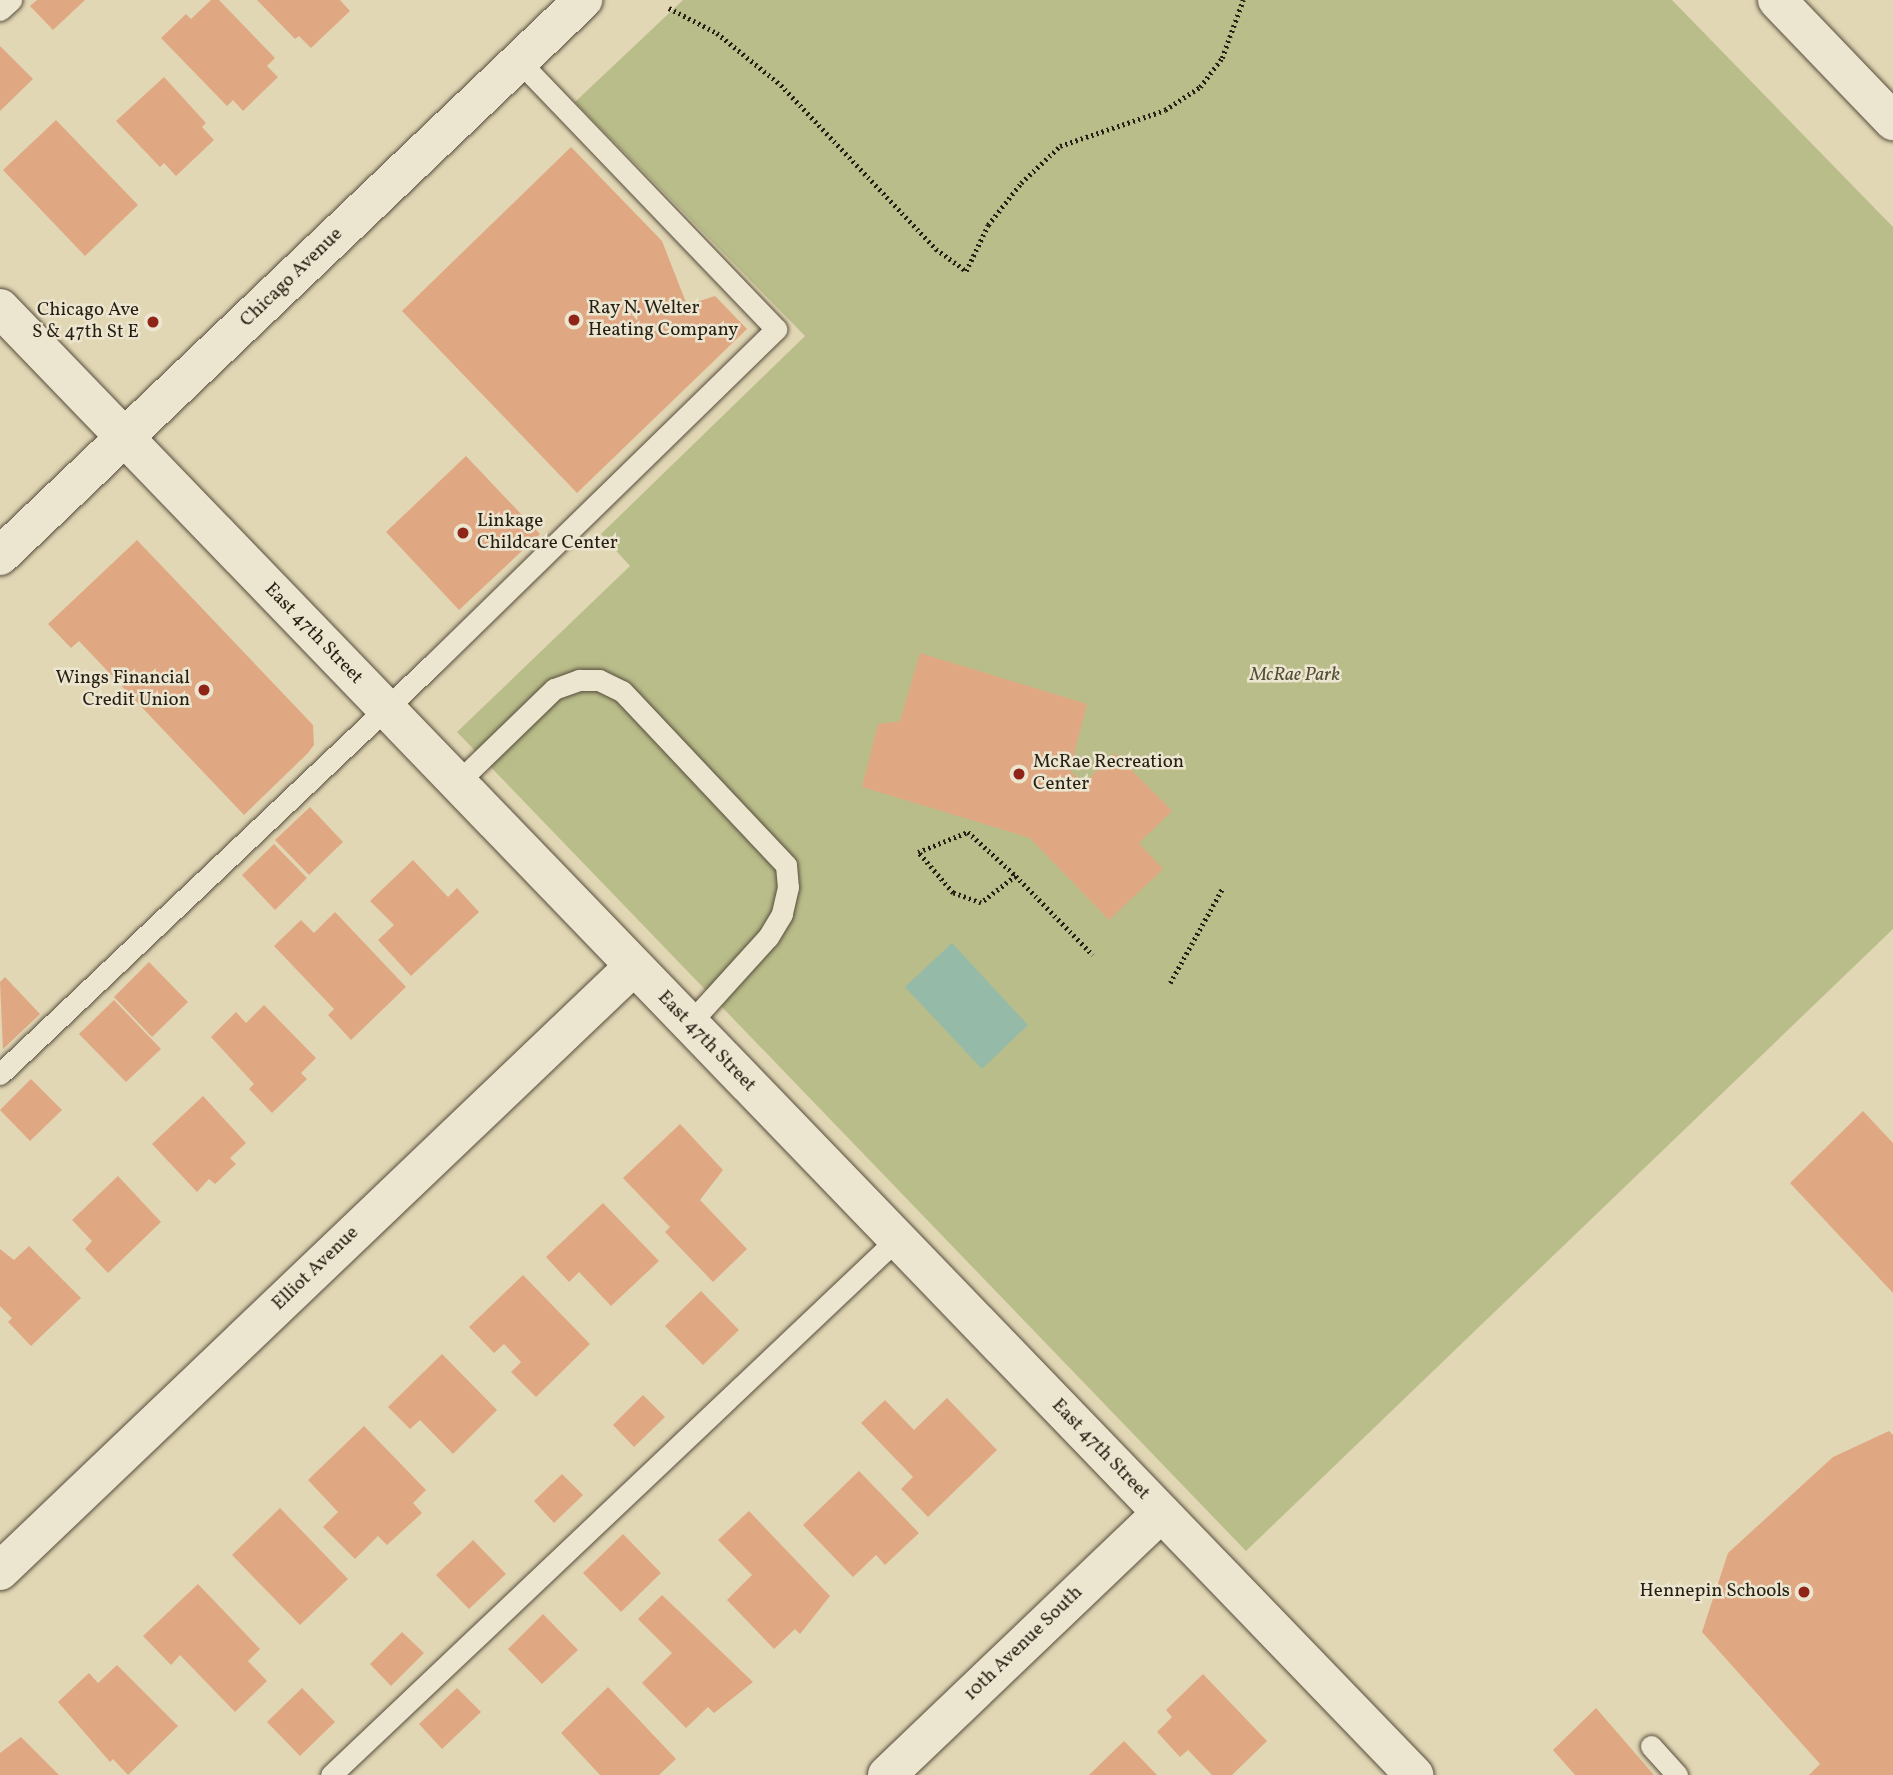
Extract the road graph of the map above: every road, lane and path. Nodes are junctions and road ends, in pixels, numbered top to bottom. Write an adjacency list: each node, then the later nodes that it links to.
1 (11, 0): 6 (lane)
2 (583, 0): 7 (street, Chicago Avenue)
3 (1243, 0): 5 (path)
4 (1777, 0): 8 (street)
5 (669, 8)
6 (0, 10)
7 (519, 61): 10 (street, Chicago Avenue); 12 (lane)
8 (1893, 121)
9 (0, 308): 10 (street, East 47th Street)
10 (125, 438): 11 (street, Chicago Avenue); 12 (street, East 47th Street)
11 (0, 556)
12 (384, 708): 13 (street, East 47th Street); 20 (lane)
13 (458, 782): 17 (street, East 47th Street); 19 (lane)
14 (1016, 876): 14 (path); 16 (path)
15 (1222, 889): 18 (path)
16 (1093, 956)
17 (633, 967): 19 (street, East 47th Street); 23 (street, Elliot Avenue)
18 (1170, 983)
19 (689, 1024): 21 (street, East 47th Street)
20 (0, 1074)
21 (897, 1239): 22 (street, East 47th Street); 25 (lane)
22 (1161, 1513): 26 (street, 10th Avenue South); 27 (street, East 47th Street)
23 (0, 1571)
24 (1651, 1746): 28 (lane)
25 (331, 1775)
26 (887, 1775)
27 (1414, 1775)
28 (1677, 1775)

